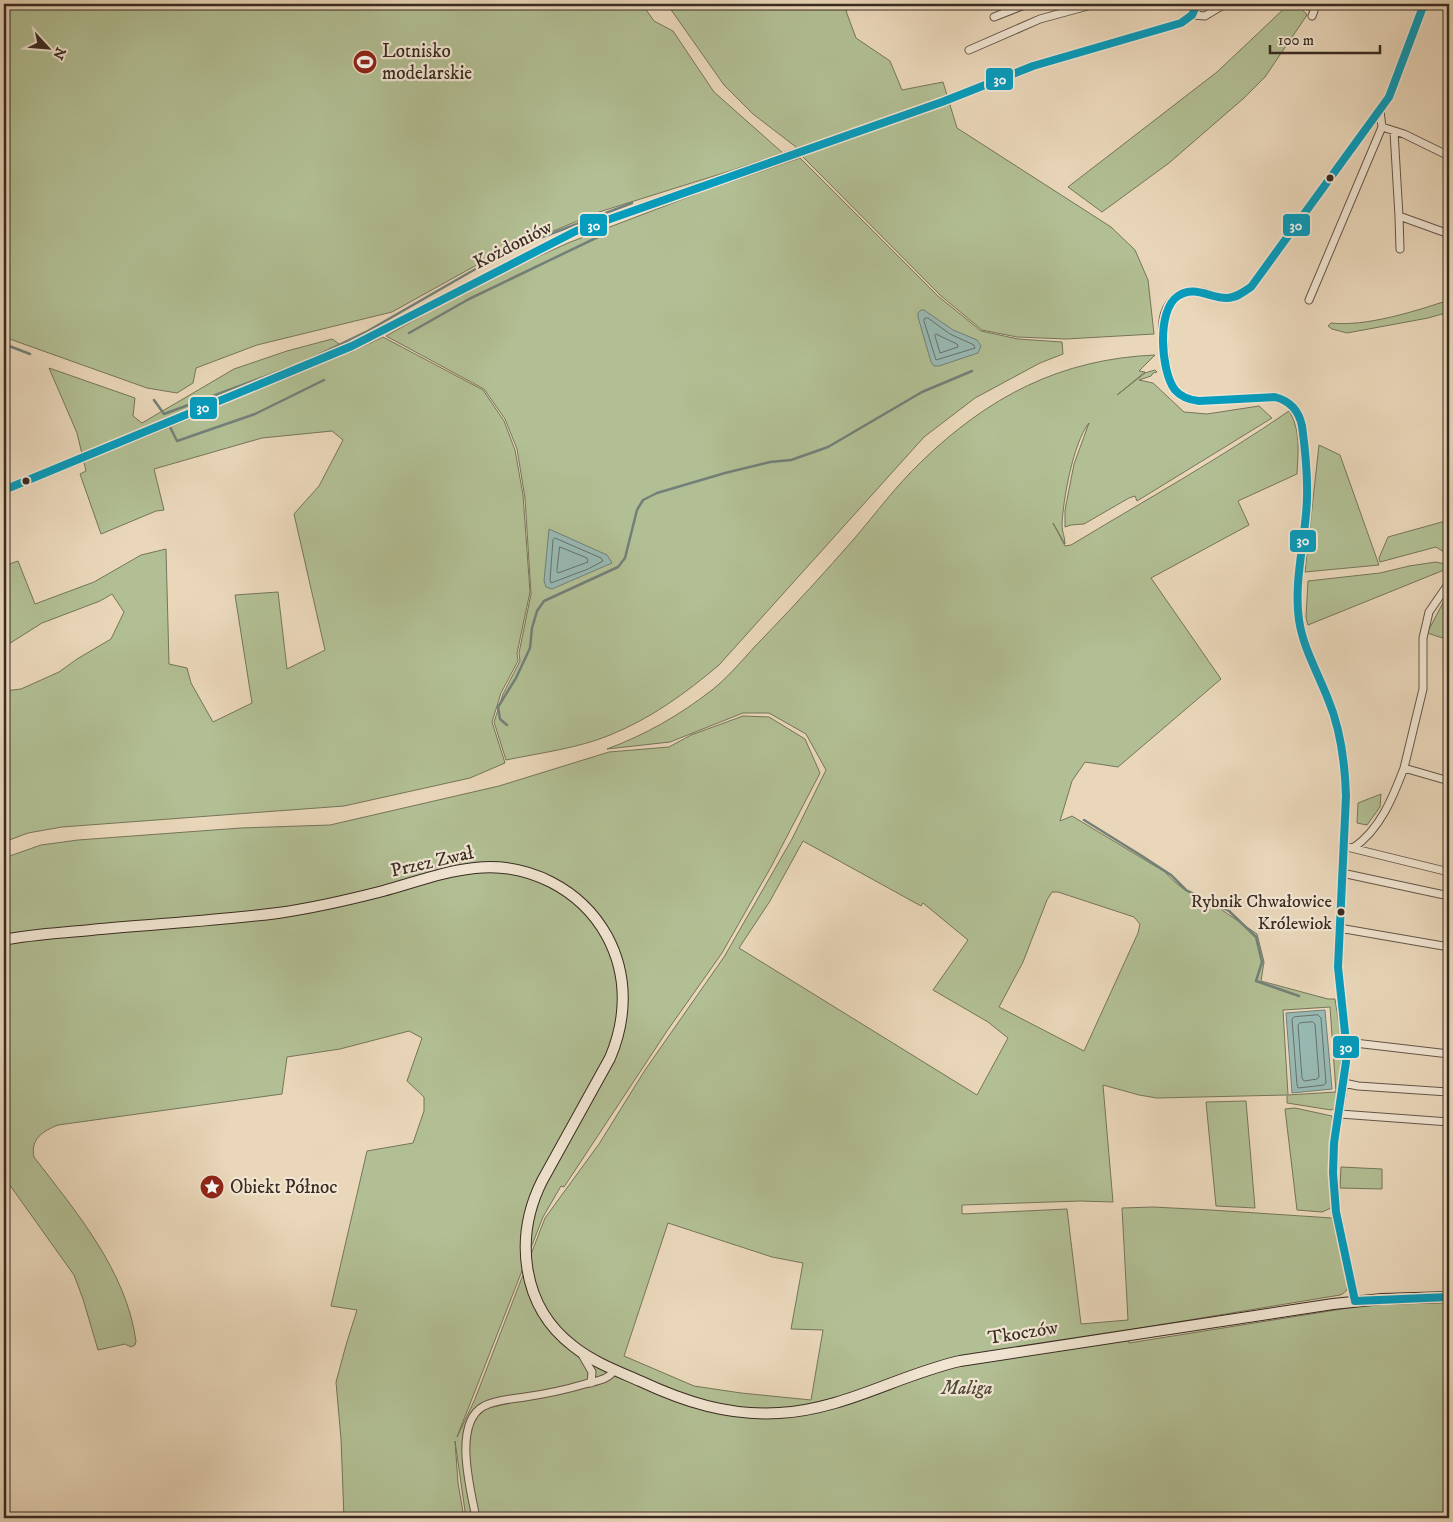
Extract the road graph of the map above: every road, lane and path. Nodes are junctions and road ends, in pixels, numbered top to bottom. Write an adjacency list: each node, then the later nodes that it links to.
1 (1027, 4): 9 (street)
2 (1095, 4): 10 (street)
3 (1197, 4): 7 (street)
4 (1225, 4): 7 (street, Kożdoniów)
5 (1310, 4): 8 (street)
6 (1424, 4): 11 (street)
7 (1192, 16): 19 (street, Kożdoniów)
8 (1312, 16)
9 (994, 17)
10 (969, 50)
11 (1380, 111): 12 (street); 23 (street)
12 (1382, 127): 13 (street); 18 (street)
13 (1394, 132): 14 (street); 15 (street)
14 (1449, 156)
15 (1399, 216): 16 (street); 17 (street)
16 (1449, 234)
17 (1400, 249)
18 (1309, 300)
19 (4, 490)
20 (1449, 583): 21 (street)
21 (1404, 768): 22 (street); 24 (street)
22 (1449, 781)
23 (1343, 846): 24 (street); 26 (street)
24 (1353, 848): 25 (street)
25 (1449, 872)
26 (1342, 873): 27 (street); 28 (street)
27 (1449, 896)
28 (1339, 928): 30 (street); 31 (street)
29 (4, 940): 39 (street, Przez Zwał)
30 (1449, 947)
31 (1346, 1042): 32 (street); 33 (street)
32 (1449, 1054)
33 (1344, 1083): 34 (street); 35 (street)
34 (1448, 1092)
35 (1340, 1114): 36 (street); 38 (street)
36 (1449, 1122)
37 (1449, 1297): 38 (street, Tkoczów)
38 (1355, 1301): 40 (street, Tkoczów)
39 (577, 1349): 40 (street, Przez Zwał); 41 (street)
40 (614, 1370): 41 (street)
41 (590, 1383): 42 (street)
42 (476, 1518)

